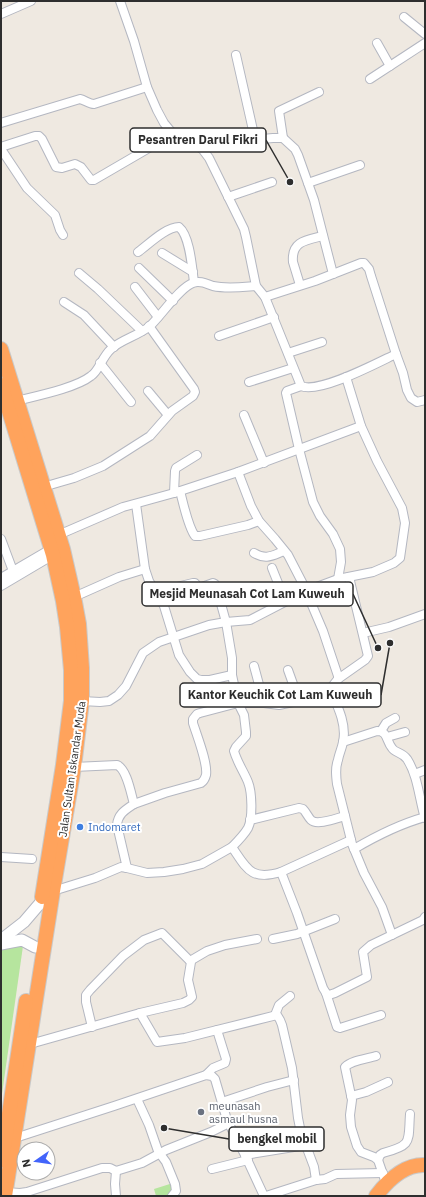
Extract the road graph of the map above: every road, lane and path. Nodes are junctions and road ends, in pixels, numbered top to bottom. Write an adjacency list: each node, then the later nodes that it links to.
1 (120, 1): 11 (street)
2 (29, 2): 3 (street)
3 (1, 14)
4 (404, 17): 5 (street)
5 (425, 34)
6 (377, 43): 9 (street)
7 (425, 43): 9 (street)
8 (236, 55): 16 (street)
9 (390, 66): 10 (street)
10 (370, 79)
11 (147, 87): 13 (street); 14 (street)
12 (319, 92): 15 (street)
13 (1, 123)
14 (173, 134): 17 (street); 18 (street)
15 (283, 138): 16 (street); 21 (street)
16 (255, 139): 17 (street)
17 (196, 145): 22 (street)
18 (1, 148): 23 (street)
19 (360, 165): 21 (street)
20 (272, 182): 22 (street)
21 (308, 183): 24 (street)
22 (228, 197): 33 (street)
23 (63, 235)
24 (323, 236): 30 (street); 32 (street)
25 (138, 252): 28 (street)
26 (162, 253): 28 (street)
27 (139, 268): 36 (street)
28 (193, 272): 31 (street)
29 (79, 273): 41 (street)
30 (333, 274): 32 (street); 47 (street)
31 (194, 282): 33 (street); 36 (street)
32 (300, 285): 35 (street)
33 (256, 286): 35 (street)
34 (135, 287): 38 (street)
35 (265, 297): 39 (street)
36 (173, 301): 38 (street)
37 (64, 302): 44 (street)
38 (158, 317): 40 (street)
39 (274, 317): 42 (street); 46 (street)
40 (149, 326): 41 (street); 58 (street)
41 (142, 331): 44 (street)
42 (219, 336)
43 (322, 342): 46 (street)
44 (114, 347): 48 (street)
45 (1, 349): 57 (highway, Jalan Sultan Iskandar Muda)
46 (288, 353): 49 (street)
47 (396, 354): 50 (street); 55 (street)
48 (100, 363): 56 (street); 57 (street)
49 (293, 368): 51 (street); 53 (street)
50 (346, 377): 53 (street); 60 (street)
51 (249, 382)
52 (1, 385): 57 (highway, Jalan Sultan Iskandar Muda)
53 (301, 386): 61 (street)
54 (148, 391): 58 (street)
55 (425, 400)
56 (131, 402)
57 (8, 406): 65 (highway, Jalan Sultan Iskandar Muda); 70 (highway, Jalan Sultan Iskandar Muda)
58 (168, 415): 65 (street)
59 (244, 415): 63 (street)
60 (361, 426): 61 (street); 76 (street)
61 (299, 449): 63 (street); 78 (street)
62 (198, 455): 66 (street)
63 (264, 463): 64 (street)
64 (238, 472): 66 (street); 68 (street)
65 (44, 486): 70 (highway, Jalan Sultan Iskandar Muda)
66 (177, 492): 67 (street); 68 (street)
67 (136, 504): 70 (street); 74 (street)
68 (259, 521): 71 (street)
69 (1, 538): 75 (street)
70 (56, 545): 75 (street); 79 (street); 82 (highway, Jalan Sultan Iskandar Muda); 116 (highway, Jalan Sultan Iskandar Muda)
71 (284, 551): 72 (street); 80 (street)
72 (254, 553)
73 (272, 568): 83 (street)
74 (145, 569): 81 (street); 82 (street)
75 (13, 571): 77 (street)
76 (349, 577): 78 (street); 86 (street)
77 (1, 578)
78 (338, 579): 80 (street)
79 (1, 586)
80 (306, 591): 83 (street); 91 (street)
81 (156, 592): 85 (street); 87 (street)
82 (74, 597): 94 (highway, Jalan Sultan Iskandar Muda)
83 (288, 601): 85 (street)
84 (425, 615): 86 (street)
85 (226, 622): 87 (street); 90 (street)
86 (363, 633): 91 (street)
87 (174, 637): 90 (street); 94 (street)
88 (254, 666): 96 (street)
89 (288, 670): 93 (street)
90 (232, 675): 95 (street)
91 (338, 679): 92 (street)
92 (330, 689): 93 (street); 101 (street)
93 (302, 700): 96 (street)
94 (82, 701): 102 (highway, Jalan Sultan Iskandar Muda)
95 (238, 703): 96 (street); 105 (street); 108 (street)
96 (264, 703)
97 (395, 718): 98 (street)
98 (381, 730): 100 (street); 101 (street)
99 (405, 732): 100 (street)
100 (387, 738): 104 (street)
101 (343, 742): 106 (street)
102 (74, 767): 105 (street); 115 (highway, Jalan Sultan Iskandar Muda)
103 (425, 770): 104 (street)
104 (415, 774): 107 (street)
105 (134, 804): 113 (street)
106 (345, 816): 108 (street); 109 (street)
107 (425, 818): 109 (street)
108 (250, 820): 110 (street)
109 (353, 845): 114 (street); 120 (street)
110 (232, 847): 113 (street); 114 (street)
111 (1, 857): 112 (street)
112 (32, 859)
113 (127, 868): 115 (street)
114 (280, 872): 119 (street)
115 (53, 891): 134 (highway, Jalan Sultan Iskandar Muda)
116 (42, 901): 123 (street); 125 (highway, Jalan Sultan Iskandar Muda)
117 (425, 917): 120 (street)
118 (335, 919): 119 (street)
119 (304, 931): 122 (street); 127 (street)
120 (392, 935): 127 (street)
121 (257, 939): 126 (street)
122 (273, 939)
123 (1, 940)
124 (1, 944): 125 (street)
125 (35, 947): 149 (highway, Jalan Sultan Iskandar Muda)
126 (190, 961): 129 (street); 132 (street)
127 (326, 993): 131 (street)
128 (290, 996): 130 (street)
129 (140, 1013): 132 (street); 133 (street)
130 (275, 1015): 133 (street); 137 (street)
131 (381, 1015)
132 (92, 1027): 134 (street)
133 (217, 1030): 136 (street)
134 (30, 1044): 144 (highway, Jalan Sultan Iskandar Muda)
135 (376, 1056): 139 (street)
136 (206, 1075): 140 (street); 141 (street)
137 (294, 1080): 141 (street); 145 (street)
138 (388, 1082): 139 (street)
139 (351, 1096): 148 (street)
140 (137, 1099): 144 (street); 146 (street)
141 (222, 1102): 143 (street)
142 (410, 1114): 148 (street)
143 (229, 1123): 146 (street); 147 (street)
144 (15, 1138): 155 (highway, Jalan Sultan Iskandar Muda)
145 (306, 1146): 147 (street); 154 (street)
146 (160, 1153): 152 (street); 157 (street)
147 (246, 1158): 151 (street); 158 (street)
148 (378, 1160): 153 (street)
149 (1, 1163)
150 (425, 1165): 153 (highway)
151 (212, 1169)
152 (116, 1171): 155 (street); 156 (street)
153 (384, 1178): 154 (street); 159 (highway)
154 (316, 1180): 158 (street)
155 (6, 1194)
156 (116, 1196)
157 (172, 1196)
158 (265, 1196)
159 (376, 1196)

